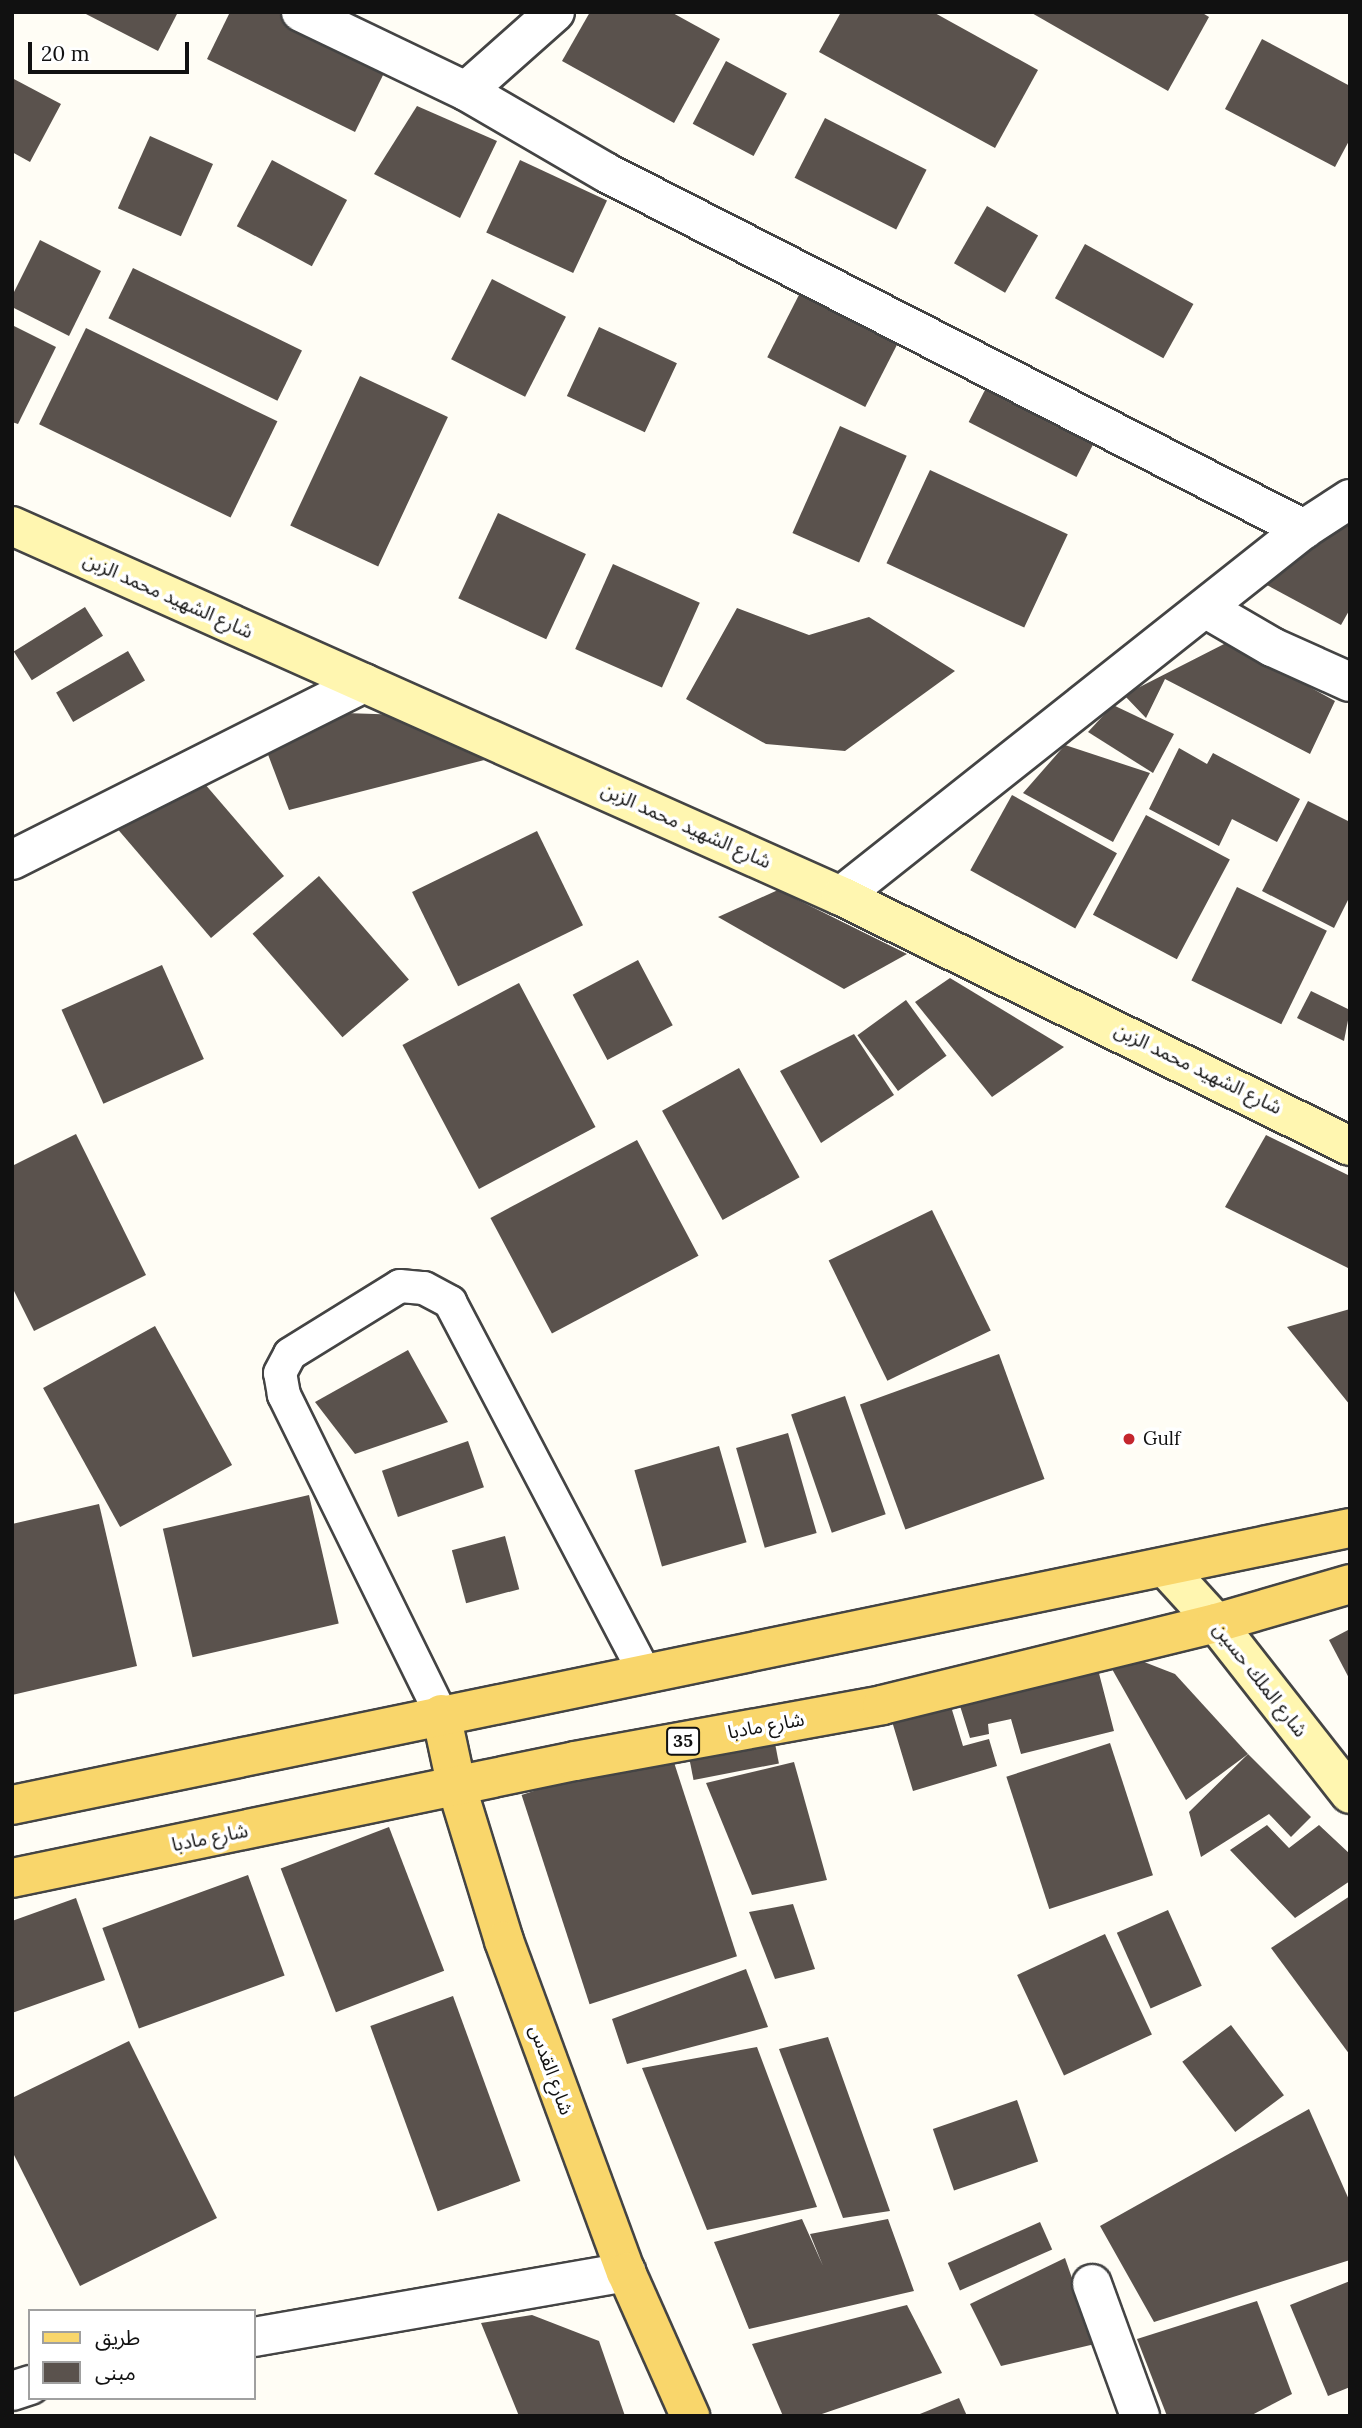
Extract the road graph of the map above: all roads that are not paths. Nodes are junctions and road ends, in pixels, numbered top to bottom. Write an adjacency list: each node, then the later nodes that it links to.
1 (301, 12): 3 (street)
2 (555, 12): 3 (street)
3 (466, 91): 6 (street)
4 (1350, 499): 6 (street)
5 (12, 526): 9 (street, شارع الشهيد محمد الزبن)
6 (1304, 529): 7 (street)
7 (1205, 608): 8 (street); 11 (street)
8 (1350, 682)
9 (364, 683): 10 (street); 11 (street, شارع الشهيد محمد الزبن)
10 (12, 860)
11 (841, 896): 12 (street, شارع الشهيد محمد الزبن)
12 (1350, 1146)
13 (1350, 1528): 14 (main road)
14 (1166, 1568): 16 (street, شارع الملك حسين); 17 (main road)
15 (1350, 1584): 16 (main road, شارع مادبا / 35)
16 (1216, 1623): 19 (main road, شارع مادبا / 35); 20 (street, شارع الملك حسين)
17 (646, 1675): 18 (main road); 18 (lane)
18 (441, 1714): 19 (main road, شارع القدس); 21 (main road)
19 (457, 1788): 22 (main road, شارع مادبا / 35); 23 (main road, شارع القدس)
20 (1350, 1794)
21 (12, 1805)
22 (12, 1878)
23 (626, 2272): 25 (street); 26 (main road, شارع القدس)
24 (1092, 2284): 27 (street)
25 (256, 2337)
26 (690, 2416)
27 (1140, 2416)

